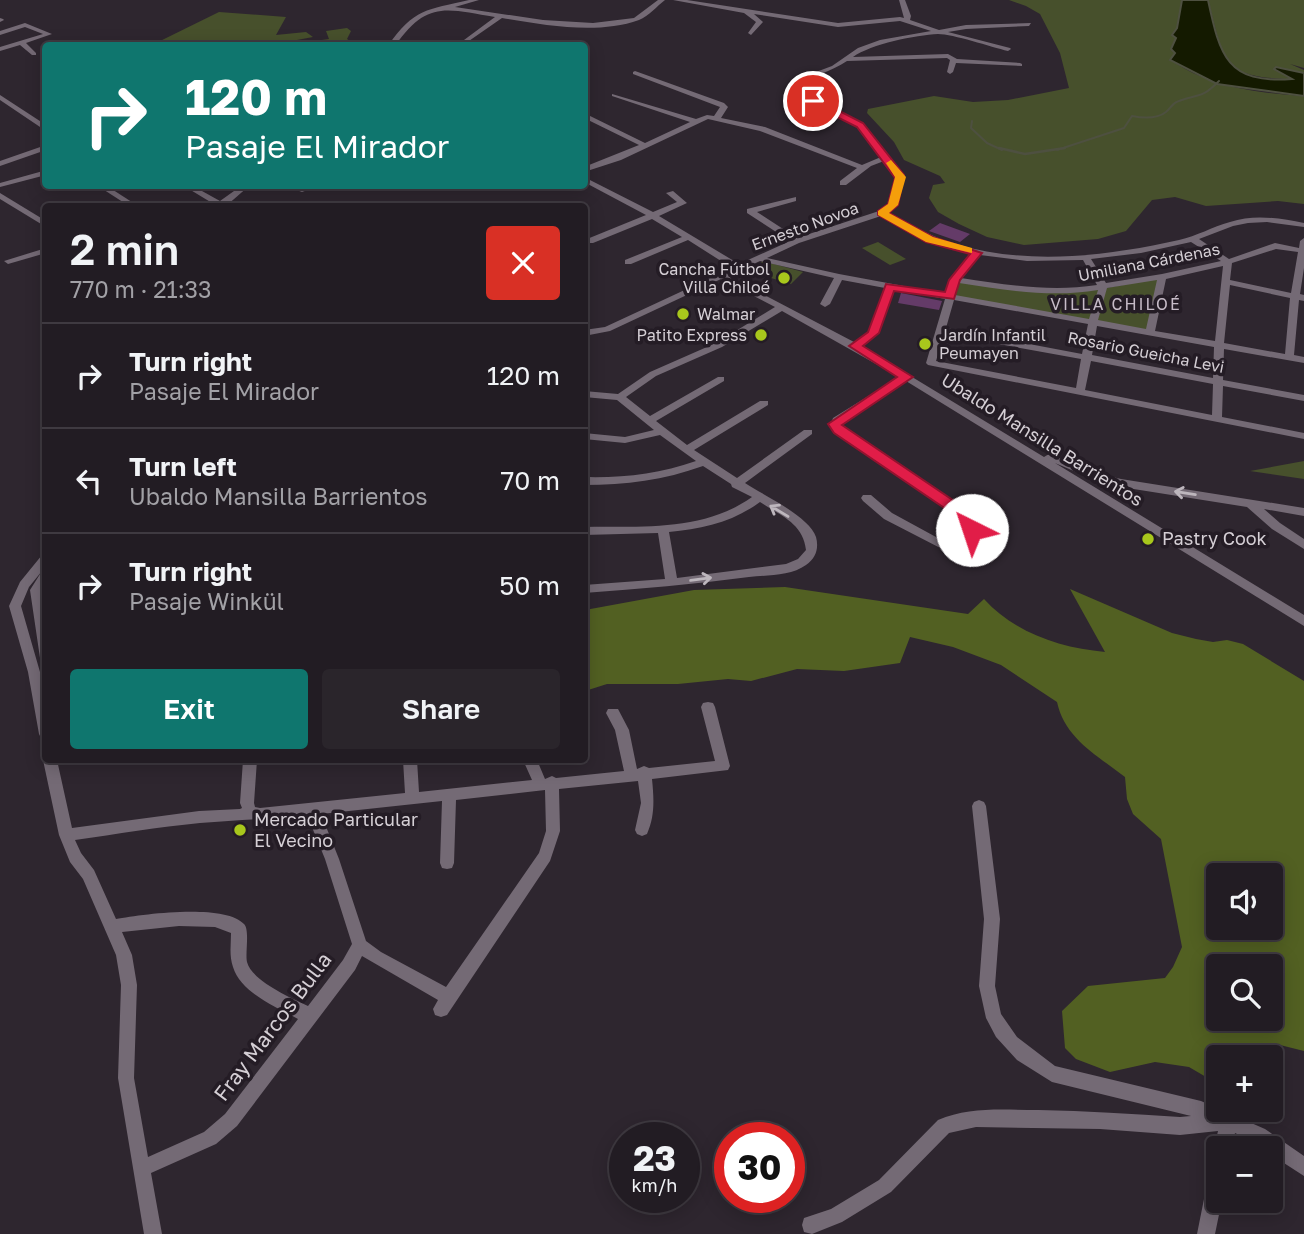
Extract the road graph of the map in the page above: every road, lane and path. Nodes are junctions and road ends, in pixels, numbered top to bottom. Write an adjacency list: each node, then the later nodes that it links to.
1 (476, 0): 5 (street)
2 (662, 0): 7 (street)
3 (676, 0): 6 (street)
4 (902, 0): 8 (street)
5 (447, 7): 7 (street); 14 (street)
6 (746, 11): 8 (street); 12 (street)
7 (502, 15): 13 (street)
8 (907, 20): 10 (street)
9 (1029, 24): 10 (street, Ernesto Novoa)
10 (939, 32): 17 (street); 19 (street, Ernesto Novoa)
11 (0, 33): 15 (street)
12 (751, 33)
13 (466, 41)
14 (394, 42)
15 (21, 43): 16 (street); 18 (street)
16 (0, 49)
17 (1008, 49)
18 (34, 54)
19 (842, 59): 20 (street); 32 (street, Ernesto Novoa)
20 (953, 61): 21 (street); 22 (street)
21 (1020, 65)
22 (950, 72)
23 (635, 73): 27 (street)
24 (614, 95): 28 (street)
25 (0, 97): 29 (street)
26 (588, 117): 30 (street)
27 (717, 118): 28 (street); 34 (street)
28 (694, 121): 30 (street)
29 (42, 126)
30 (644, 145): 35 (street)
31 (42, 148): 33 (street)
32 (886, 158): 34 (street); 49 (street, Ernesto Novoa)
33 (0, 164)
34 (863, 168): 38 (street)
35 (588, 169)
36 (42, 174): 39 (street)
37 (588, 181): 50 (street)
38 (843, 183)
39 (0, 185)
40 (107, 189): 46 (street)
41 (193, 189): 47 (street)
42 (241, 189): 48 (street)
43 (670, 193): 50 (street)
44 (2, 198): 51 (street)
45 (793, 199): 56 (street)
46 (129, 203)
47 (216, 203)
48 (225, 203)
49 (882, 213): 56 (street, Ernesto Novoa); 59 (street)
50 (652, 215): 53 (street); 55 (street)
51 (42, 223)
52 (1304, 225): 54 (street)
53 (689, 237): 63 (street); 65 (street)
54 (1193, 239): 61 (street); 64 (street)
55 (590, 241)
56 (796, 241): 60 (street, Ernesto Novoa)
57 (1303, 247): 64 (street, Umiliana Cárdenas); 76 (street)
58 (42, 251): 62 (street)
59 (977, 253): 61 (street); 69 (street)
60 (758, 258): 65 (street, Ernesto Novoa); 67 (street)
61 (1086, 258): 74 (street)
62 (8, 261)
63 (628, 262)
64 (1228, 262): 68 (street, Umiliana Cárdenas); 70 (street)
65 (737, 267): 66 (street, Ernesto Novoa); 72 (street)
66 (720, 275): 71 (street, Ernesto Novoa); 72 (street, Ubaldo Mansilla Barrientos)
67 (839, 277): 73 (street); 77 (street)
68 (1162, 277): 74 (street, Umiliana Cárdenas); 82 (street)
69 (955, 280): 74 (street, Umiliana Cárdenas); 75 (street)
70 (1228, 282): 76 (street); 83 (street)
71 (698, 285): 72 (street); 81 (street, Ernesto Novoa)
72 (743, 287): 78 (street, Ubaldo Mansilla Barrientos)
73 (890, 287): 75 (street); 84 (street)
74 (1103, 288): 79 (street)
75 (950, 297): 79 (street); 80 (street)
76 (1299, 297): 86 (street)
77 (825, 304)
78 (782, 307): 84 (street, Ubaldo Mansilla Barrientos); 93 (street)
79 (1093, 322): 82 (street); 85 (street)
80 (940, 331): 85 (street, Rosario Gueicha Levi); 91 (street)
81 (588, 332)
82 (1150, 332): 83 (street)
83 (1219, 345): 86 (street); 90 (street)
84 (855, 346): 88 (street, Ubaldo Mansilla Barrientos)
85 (1085, 356): 90 (street, Rosario Gueicha Levi); 91 (street)
86 (1289, 358): 87 (street)
87 (1304, 360)
88 (906, 377): 102 (street, Ubaldo Mansilla Barrientos); 108 (street)
89 (721, 379): 97 (street)
90 (1217, 381): 94 (street, Rosario Gueicha Levi); 96 (street)
91 (1080, 392): 96 (street)
92 (588, 394): 93 (street)
93 (620, 397): 97 (street)
94 (1304, 398)
95 (764, 403): 103 (street)
96 (1216, 419): 101 (street)
97 (649, 421): 98 (street)
98 (662, 431): 100 (street); 103 (street)
99 (808, 432): 106 (street)
100 (588, 436)
101 (1304, 436)
102 (1014, 442): 109 (street, one-way to 102); 118 (street, Ubaldo Mansilla Barrientos)
103 (686, 450): 104 (street)
104 (704, 462): 105 (street); 106 (street)
105 (588, 481)
106 (736, 484): 107 (street)
107 (758, 498): 111 (street); 116 (street, one-way to 107)
108 (867, 498)
109 (1250, 503): 110 (street); 113 (street)
110 (1304, 512)
111 (663, 530): 112 (street); 116 (street)
112 (588, 531)
113 (1304, 545)
114 (42, 563): 122 (street)
115 (42, 580): 119 (street)
116 (672, 583): 117 (street)
117 (588, 589)
118 (1304, 621)
119 (42, 631)
120 (708, 707): 128 (street)
121 (613, 713): 128 (street)
122 (42, 714)
123 (50, 763): 130 (street)
124 (57, 763): 130 (street)
125 (250, 763): 135 (street)
126 (410, 763): 132 (street)
127 (532, 763): 129 (street)
128 (637, 773): 129 (street); 136 (street)
129 (546, 783): 131 (street); 140 (street)
130 (54, 784): 137 (street)
131 (449, 796): 132 (street); 138 (street)
132 (412, 799): 134 (street)
133 (979, 807): 142 (street)
134 (312, 809): 135 (street); 140 (street)
135 (250, 811): 137 (street)
136 (642, 831)
137 (66, 835): 139 (street)
138 (447, 863)
139 (113, 927): 141 (street); 146 (street)
140 (360, 945): 141 (street, Fray Marcos Bulla)
141 (309, 1016): 146 (street, Fray Marcos Bulla)
142 (1206, 1112)
143 (1219, 1122): 148 (street)
144 (1231, 1122): 145 (street)
145 (1304, 1167)
146 (141, 1169): 149 (street)
147 (1210, 1213): 150 (street)
148 (810, 1225)
149 (153, 1234)
150 (1206, 1234)

